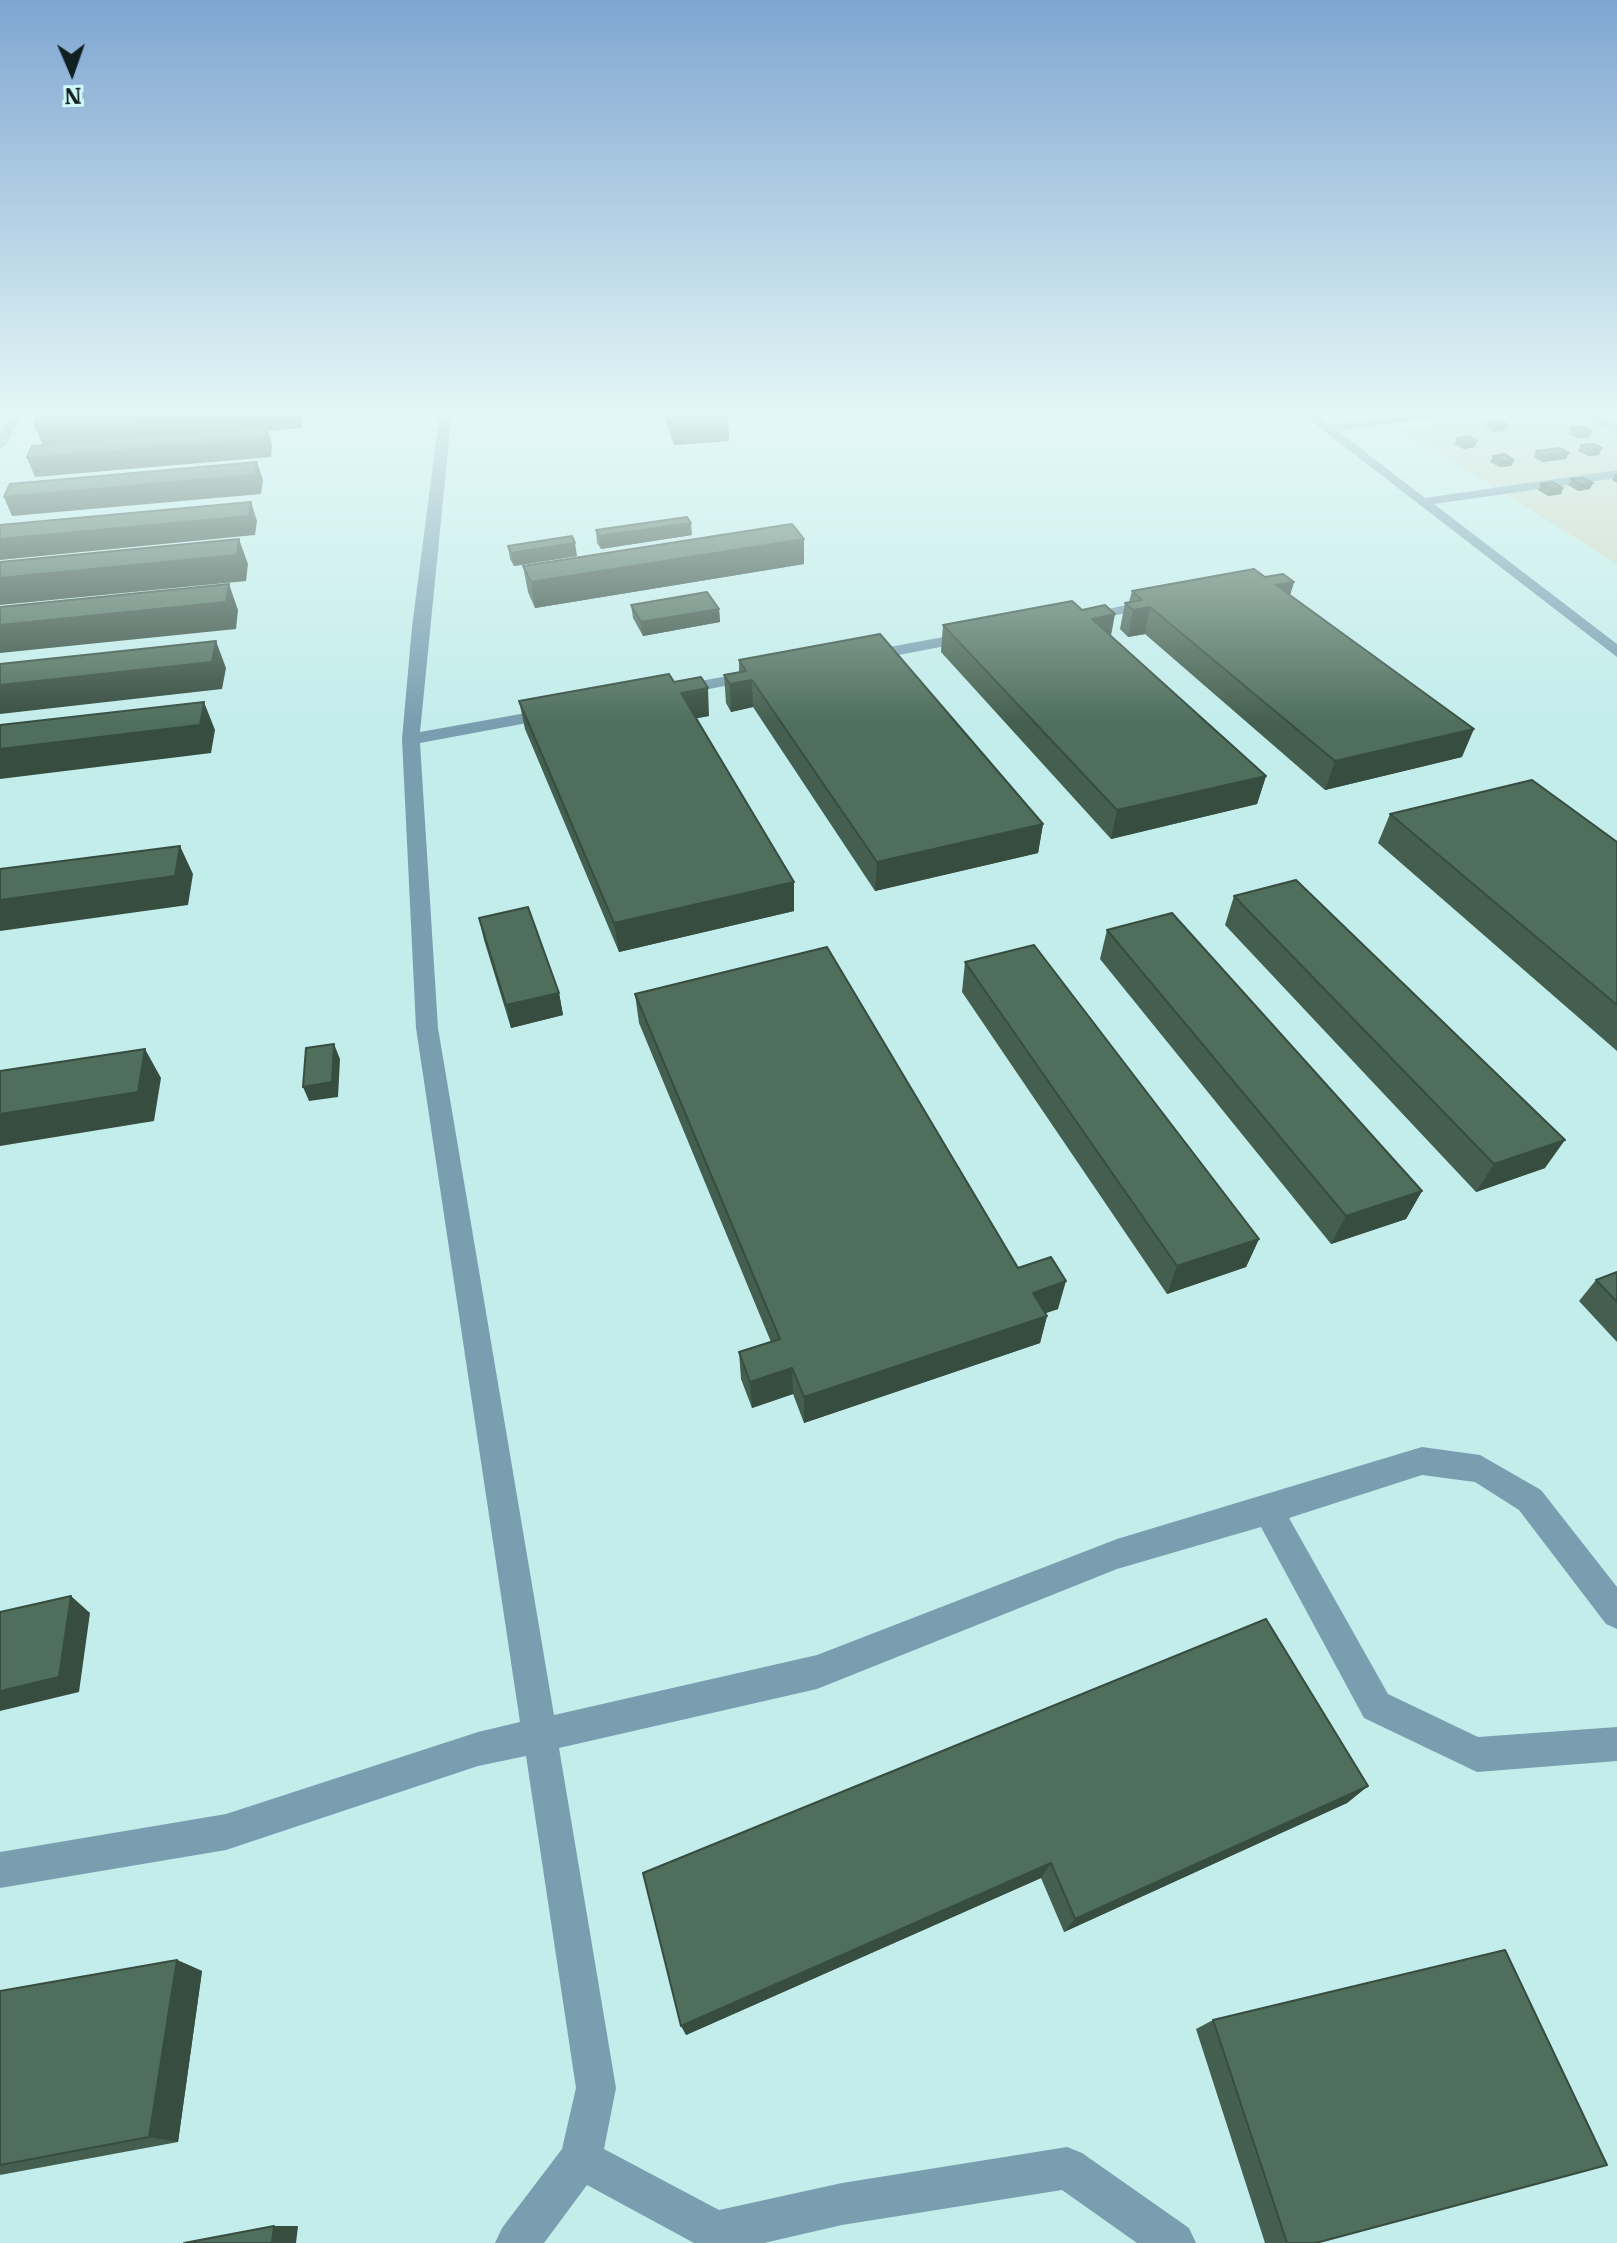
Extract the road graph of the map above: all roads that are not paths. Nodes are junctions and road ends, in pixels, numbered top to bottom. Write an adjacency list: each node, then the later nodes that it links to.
1 (433, 515): 11 (street)
2 (1439, 515): 6 (street)
3 (1170, 601): 4 (street)
4 (1062, 620)
5 (984, 635): 7 (street)
6 (1617, 652)
7 (845, 660)
8 (767, 674): 9 (street)
9 (659, 694)
10 (566, 711): 11 (street)
11 (411, 739): 14 (street)
12 (1268, 1510): 13 (street); 14 (street); 15 (street)
13 (1617, 1613)
14 (537, 1736): 16 (street); 17 (street)
15 (1617, 1744)
16 (0, 1870)
17 (581, 2159): 18 (street); 19 (street)
18 (517, 2243)
19 (1174, 2243)

